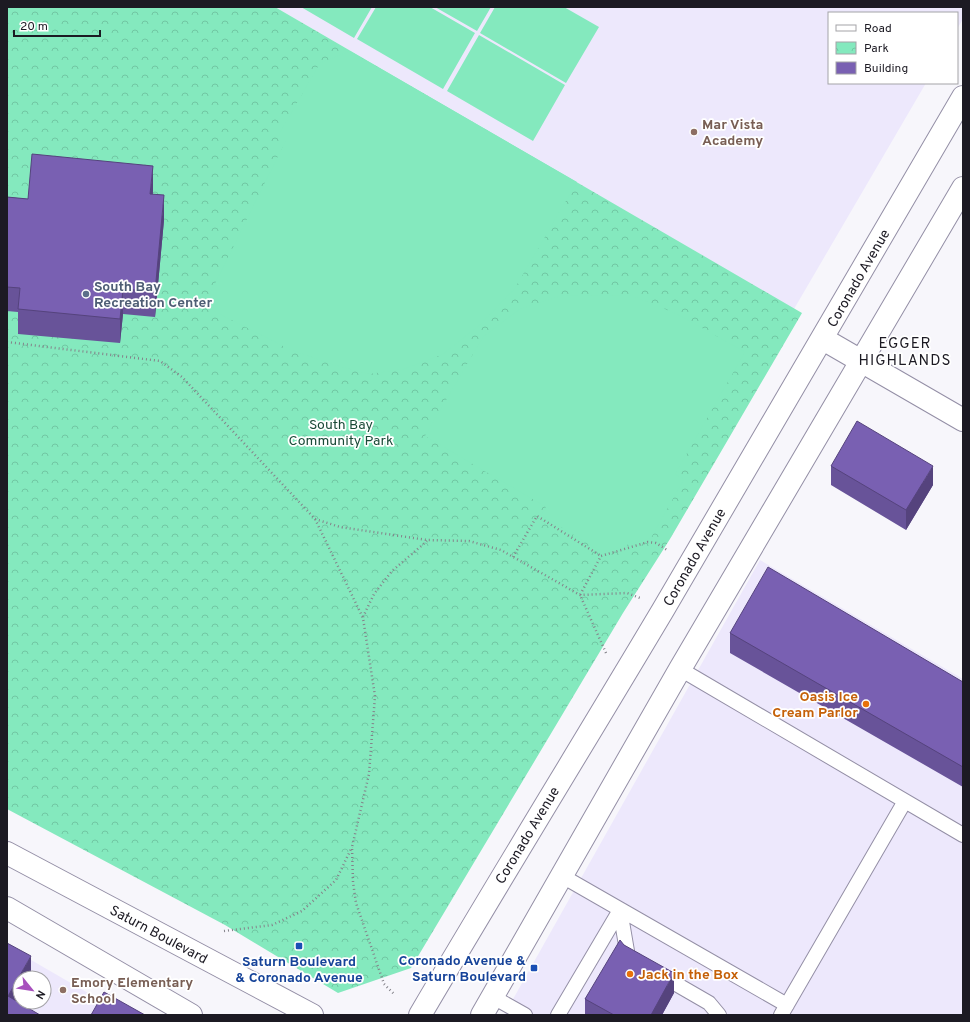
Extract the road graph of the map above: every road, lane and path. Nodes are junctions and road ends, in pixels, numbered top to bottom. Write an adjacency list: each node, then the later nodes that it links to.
1 (963, 97): 3 (main road, Coronado Avenue)
2 (963, 188): 5 (main road)
3 (823, 339): 5 (main road); 11 (main road, Coronado Avenue)
4 (7, 342): 7 (path)
5 (861, 361): 6 (main road); 16 (main road)
6 (963, 420)
7 (315, 519): 8 (path); 14 (path)
8 (427, 540): 10 (path); 14 (path)
9 (601, 556): 10 (path); 11 (path); 12 (path)
10 (513, 557): 12 (path)
11 (690, 564): 13 (main road, Coronado Avenue)
12 (580, 595): 13 (path); 15 (path)
13 (662, 612): 30 (main road, Coronado Avenue)
14 (363, 618): 19 (path)
15 (607, 657)
16 (680, 669): 17 (lane); 21 (main road)
17 (905, 801): 18 (lane); 27 (lane)
18 (963, 835)
19 (352, 847): 24 (path); 25 (path)
20 (7, 853): 29 (main road, Saturn Boulevard)
21 (562, 876): 23 (lane); 26 (main road)
22 (7, 908): 28 (main road)
23 (620, 910): 27 (lane); 32 (lane); 33 (lane)
24 (224, 931)
25 (395, 995)
26 (488, 1006): 31 (lane)
27 (784, 1010)
28 (191, 1015)
29 (312, 1015)
30 (420, 1015)
31 (525, 1015)
32 (558, 1015)
33 (719, 1015)

